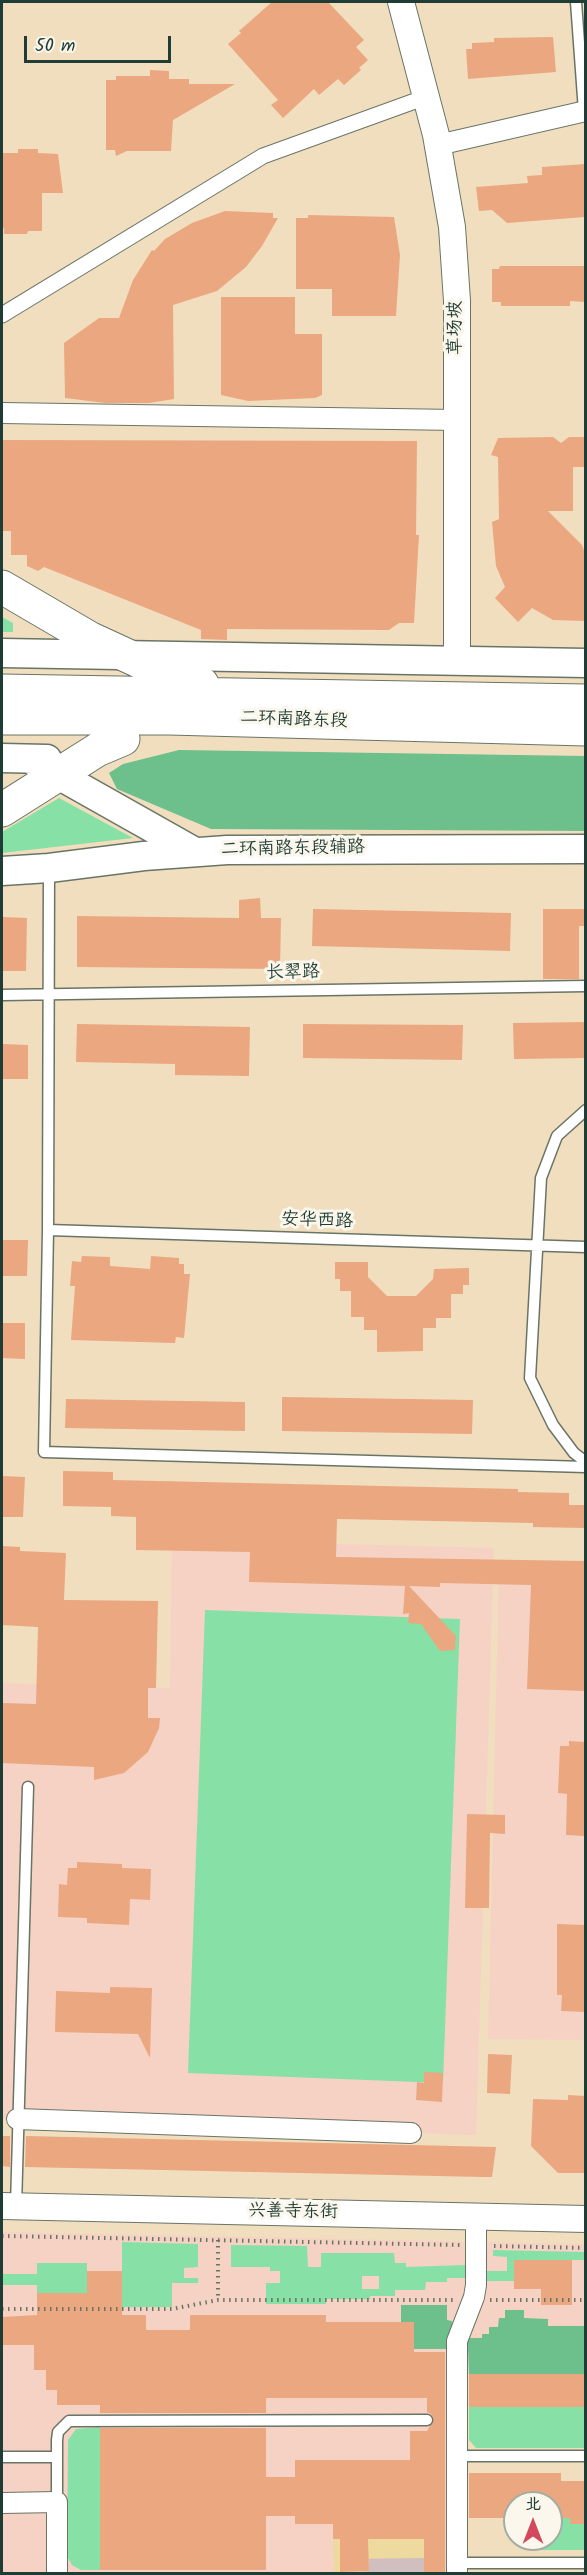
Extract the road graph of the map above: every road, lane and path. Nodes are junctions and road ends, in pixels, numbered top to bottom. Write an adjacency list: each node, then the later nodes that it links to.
1 (401, 2): 3 (street, 草场坡)
2 (576, 2): 4 (lane)
3 (426, 97): 5 (street, 草场坡); 6 (street)
4 (585, 111): 5 (street)
5 (438, 145): 8 (street, 草场坡)
6 (2, 315)
7 (2, 413): 8 (street)
8 (457, 420): 12 (street, 草场坡)
9 (2, 587): 11 (highway)
10 (2, 652): 11 (main road)
11 (122, 653): 12 (main road); 15 (highway)
12 (457, 660): 13 (main road)
13 (585, 663)
14 (2, 691): 15 (highway, 二环南路东段)
15 (241, 695): 16 (highway, 二环南路东段)
16 (585, 701)
17 (2, 718): 18 (highway, 二环南路东段)
18 (327, 722): 19 (highway, 二环南路东段); 22 (highway)
19 (585, 729)
20 (2, 737): 21 (highway)
21 (123, 739): 22 (highway); 25 (highway)
22 (245, 740): 23 (highway)
23 (585, 745)
24 (2, 758): 25 (main road)
25 (71, 767): 26 (highway); 28 (main road)
26 (2, 810)
27 (585, 849): 28 (main road, 二环南路东段辅路)
28 (195, 852): 29 (main road, 二环南路东段辅路)
29 (49, 868): 30 (main road, 二环南路东段辅路); 33 (lane)
30 (2, 871)
31 (585, 986): 33 (lane, 长翠路)
32 (2, 995): 33 (lane, 长翠路)
33 (48, 995): 35 (lane)
34 (585, 1110): 36 (lane)
35 (48, 1230): 36 (lane, 安华西路); 39 (lane)
36 (537, 1246): 37 (lane, 安华西路); 38 (lane)
37 (585, 1247)
38 (585, 1462)
39 (585, 1467)
40 (28, 1787): 41 (lane)
41 (17, 2119): 42 (street); 43 (lane)
42 (411, 2133)
43 (9, 2207): 44 (street, 兴善寺东街)
44 (476, 2217): 45 (street, 兴善寺东街); 48 (street)
45 (585, 2219)
46 (2, 2236): 47 (path)
47 (218, 2240): 48 (path); 50 (path)
48 (476, 2246): 49 (path); 51 (street)
49 (585, 2248)
50 (218, 2300): 51 (path); 53 (path)
51 (473, 2300): 52 (path); 55 (street)
52 (585, 2300)
53 (2, 2309)
54 (427, 2420): 58 (lane)
55 (457, 2456): 56 (lane); 62 (street)
56 (585, 2456)
57 (2, 2457): 58 (lane)
58 (57, 2457): 59 (lane)
59 (57, 2502): 60 (street); 64 (street)
60 (2, 2503)
61 (585, 2563): 63 (lane)
62 (457, 2568): 63 (lane)
63 (518, 2568)
64 (57, 2574)

